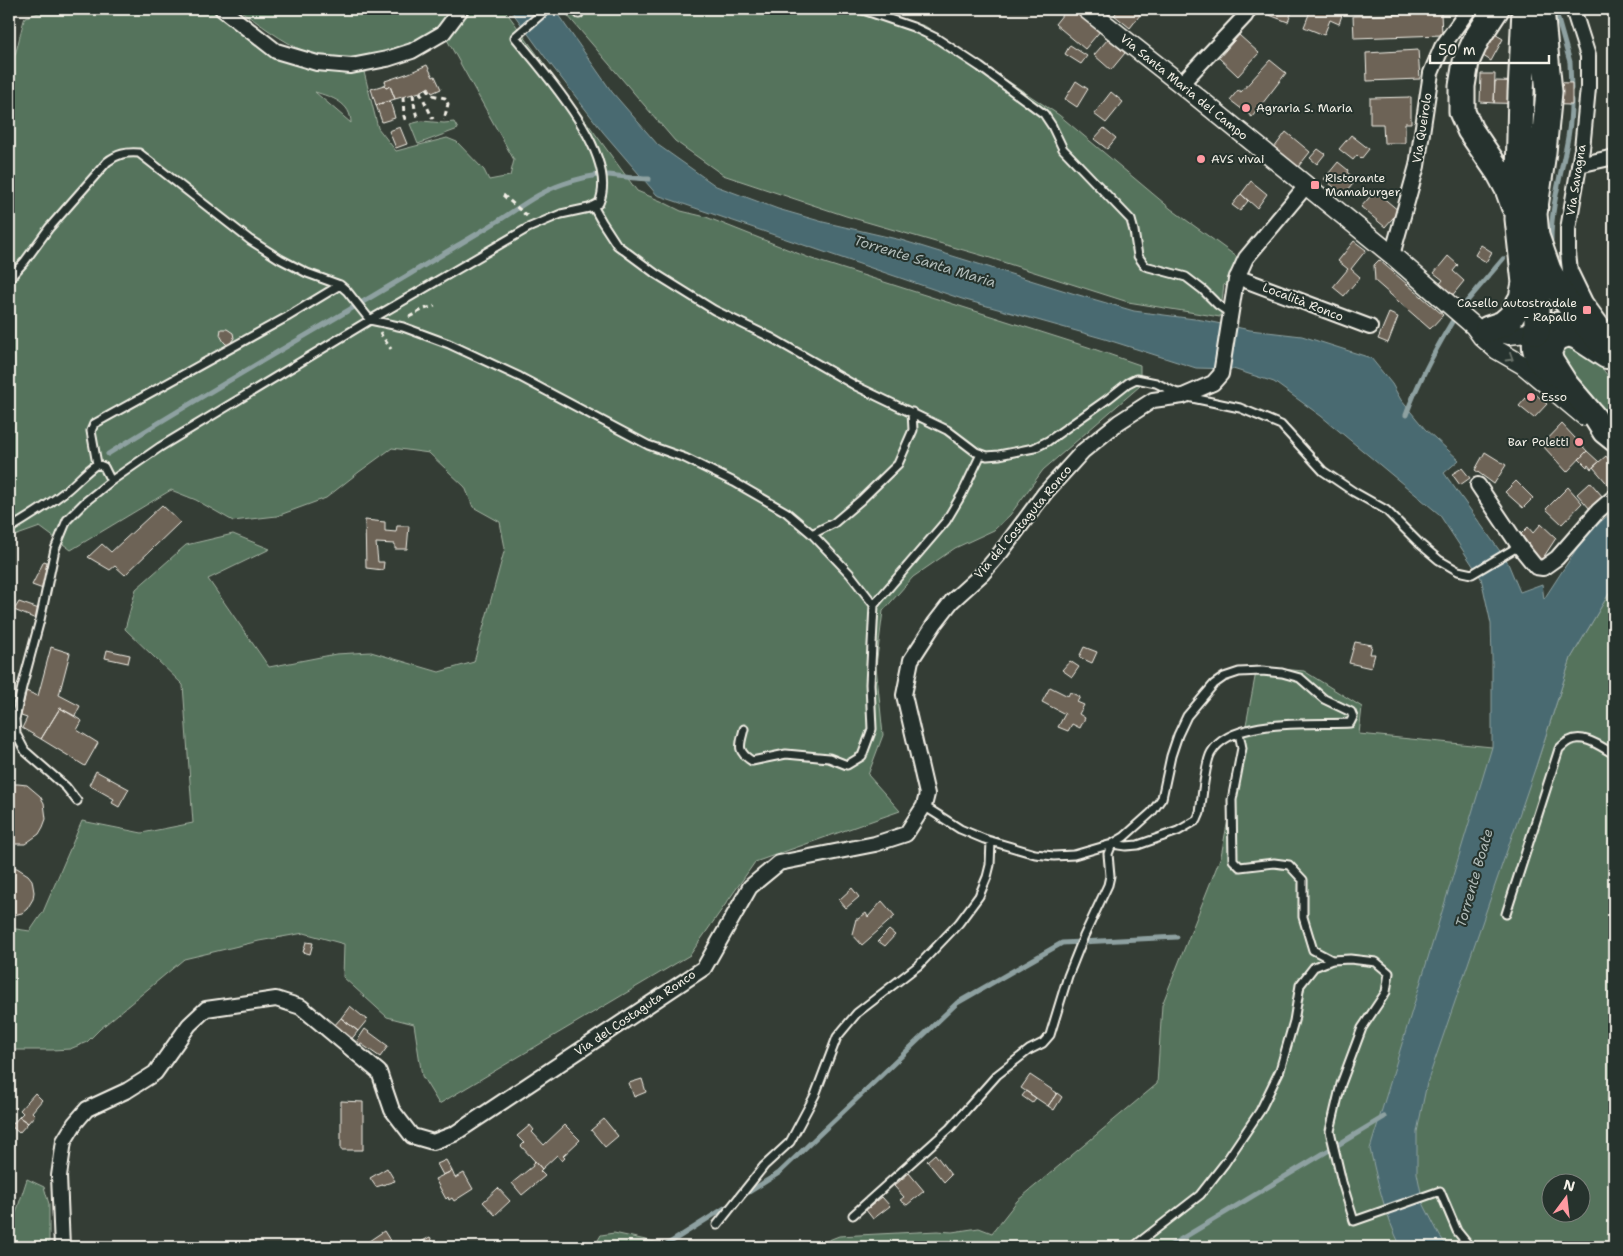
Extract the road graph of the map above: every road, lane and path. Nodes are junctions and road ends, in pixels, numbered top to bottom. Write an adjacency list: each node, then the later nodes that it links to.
1 (222, 9): 2 (street)
2 (460, 9)
3 (547, 9): 27 (lane)
4 (860, 9): 36 (lane)
5 (1086, 9): 13 (street, Via Santa Maria del Campo)
6 (1249, 9): 13 (street)
7 (1469, 9): 31 (street, Via Queirolo)
8 (1496, 9): 22 (highway)
9 (1505, 9): 22 (highway)
10 (1516, 9): 28 (highway)
11 (1574, 9): 24 (street, Via Savagna)
12 (1537, 10): 28 (highway); 28 (highway)
13 (1181, 84): 25 (street, Via Santa Maria del Campo)
14 (428, 88): 20 (path)
15 (420, 92): 18 (path)
16 (413, 94): 19 (path)
17 (402, 97): 21 (path)
18 (432, 119)
19 (418, 120)
20 (444, 120)
21 (406, 122)
22 (1477, 139): 28 (highway)
23 (1614, 157): 24 (street)
24 (1579, 165): 43 (street, Via Savagna)
25 (1306, 186): 31 (street, Via Santa Maria del Campo); 32 (street)
26 (503, 195): 29 (path)
27 (593, 206): 37 (lane); 46 (lane)
28 (1521, 213): 30 (highway); 43 (highway)
29 (527, 217)
30 (1522, 249): 39 (highway); 41 (highway)
31 (1392, 255): 39 (street, Via Santa Maria del Campo)
32 (1237, 277): 36 (street); 40 (street, Località Ronco)
33 (9, 279): 34 (lane)
34 (340, 286): 37 (lane); 49 (lane)
35 (435, 306): 38 (path)
36 (1230, 315): 45 (street, Via del Costaguta Ronco)
37 (374, 320): 38 (lane); 42 (path); 50 (lane)
38 (390, 324): 54 (lane)
39 (1476, 325): 41 (street); 47 (street, Via Santa Maria del Campo, one-way to 47)
40 (1370, 327)
41 (1538, 332): 43 (main road); 44 (main road)
42 (391, 349)
43 (1612, 355): 44 (main road)
44 (1566, 383): 47 (main road)
45 (1183, 396): 48 (lane); 55 (lane); 61 (street, Via del Costaguta Ronco)
46 (912, 412): 48 (lane); 54 (lane)
47 (1611, 439)
48 (981, 454): 56 (lane)
49 (97, 464): 50 (lane); 53 (lane)
50 (111, 481): 60 (lane)
51 (1478, 485): 55 (street)
52 (1614, 497): 55 (street)
53 (9, 530)
54 (812, 534): 56 (lane)
55 (1519, 546)
56 (874, 605): 57 (lane)
57 (744, 729)
58 (1239, 733): 63 (lane); 63 (lane); 65 (lane)
59 (1614, 754): 64 (lane)
60 (77, 801)
61 (924, 806): 62 (lane); 68 (street, Via del Costaguta Ronco)
62 (991, 841): 63 (lane); 67 (lane)
63 (1112, 844): 66 (lane)
64 (1506, 914)
65 (1332, 960): 69 (lane); 70 (lane)
66 (853, 1215)
67 (717, 1225)
68 (62, 1247)
69 (1133, 1247)
70 (1470, 1247)

